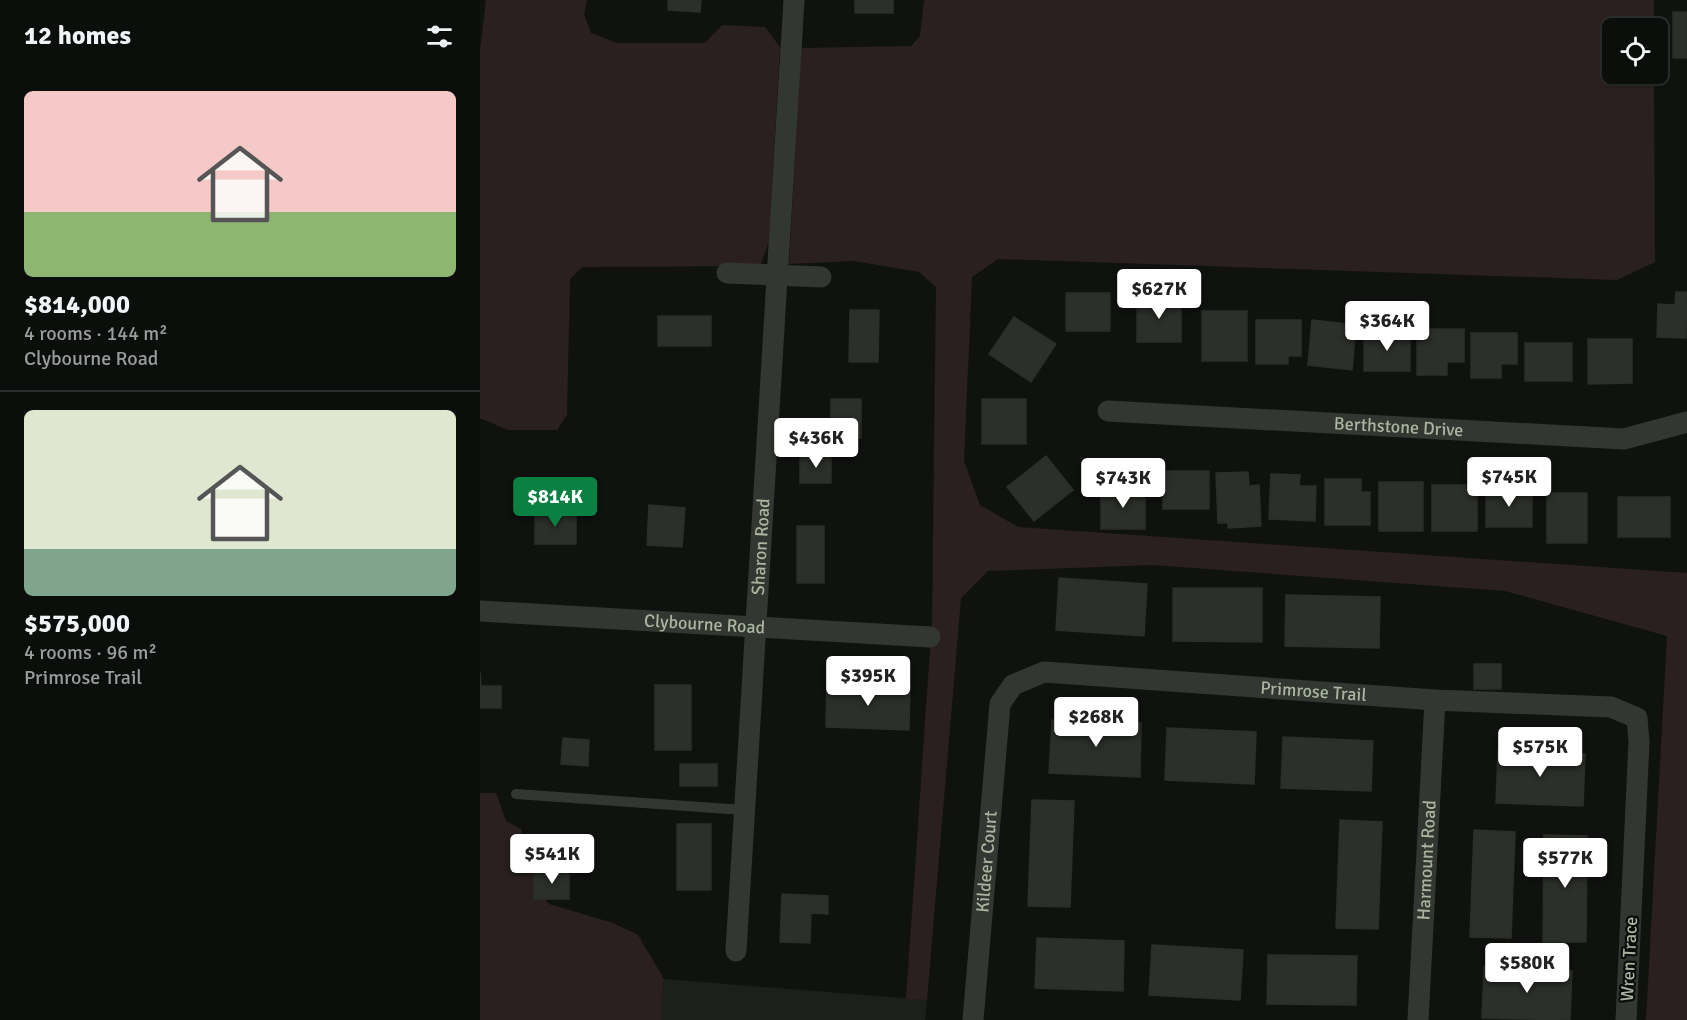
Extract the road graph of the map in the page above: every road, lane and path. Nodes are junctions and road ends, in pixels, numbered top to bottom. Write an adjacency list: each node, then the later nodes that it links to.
1 (794, 0): 3 (street, Sharon Road)
2 (727, 273): 3 (street)
3 (778, 275): 4 (street); 8 (street, Sharon Road)
4 (822, 277)
5 (1108, 411): 6 (street, Berthstone Drive)
6 (1687, 422)
7 (480, 611): 8 (street, Clybourne Road)
8 (756, 627): 9 (street, Clybourne Road); 14 (street, Sharon Road)
9 (930, 637)
10 (1435, 700): 11 (street, Primrose Trail); 12 (street, Primrose Trail); 17 (street, Harmount Road)
11 (1000, 704): 16 (street, Kildeer Court)
12 (1637, 718): 18 (street, Wren Trace)
13 (516, 794): 14 (lane)
14 (744, 810): 15 (street, Sharon Road)
15 (736, 951)
16 (973, 1020)
17 (1418, 1020)
18 (1626, 1020)

